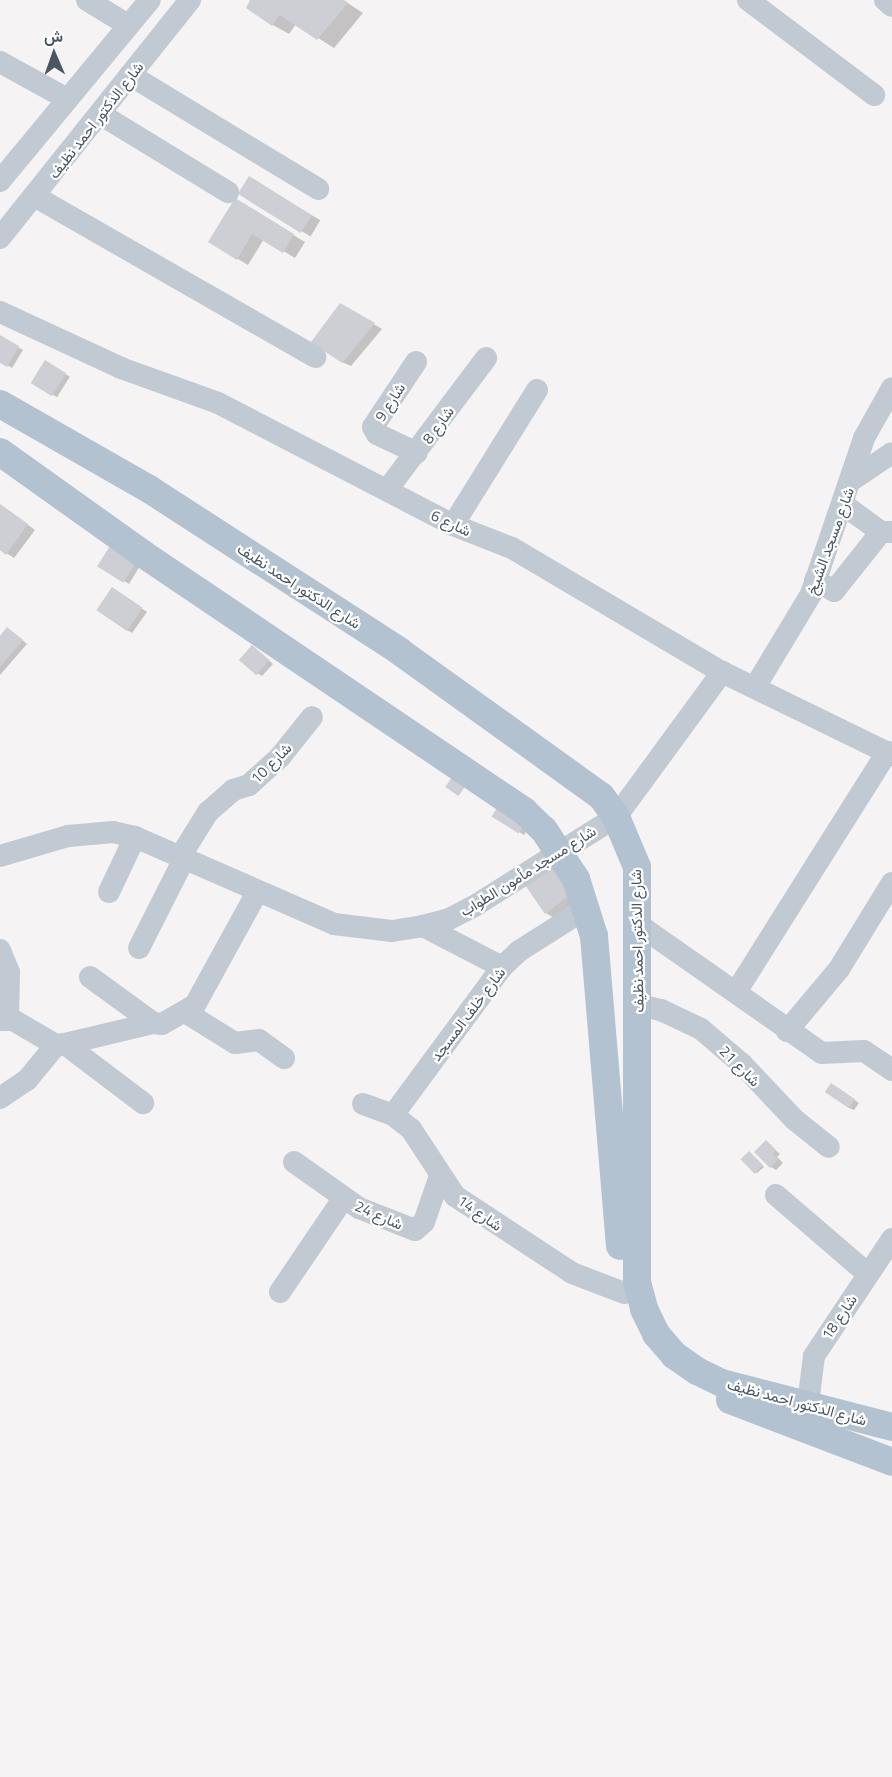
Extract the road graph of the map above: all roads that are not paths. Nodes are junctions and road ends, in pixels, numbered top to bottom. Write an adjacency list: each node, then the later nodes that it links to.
1 (87, 0): 7 (street)
2 (150, 0): 7 (street)
3 (190, 0): 9 (street, شارع الدكتور احمد نظيف)
4 (748, 0): 10 (street)
5 (885, 0): 6 (street)
6 (892, 6)
7 (128, 25): 11 (street)
8 (0, 62): 11 (street)
9 (130, 75): 12 (street, شارع الدكتور احمد نظيف); 14 (street)
10 (873, 94)
11 (67, 99): 13 (street)
12 (100, 114): 15 (street); 16 (street, شارع الدكتور احمد نظيف)
13 (0, 181)
14 (318, 189)
15 (228, 192)
16 (36, 197): 17 (street, شارع الدكتور احمد نظيف); 19 (street)
17 (0, 238)
18 (0, 312): 29 (street, شارع 6)
19 (315, 357)
20 (486, 358): 26 (street, شارع 8)
21 (416, 362): 26 (street, شارع 9)
22 (892, 388): 28 (street, شارع مسجد الشيخ)
23 (537, 390): 31 (street)
24 (0, 404): 38 (main road, شارع الدكتور احمد نظيف)
25 (0, 452): 40 (main road, شارع الدكتور احمد نظيف)
26 (417, 453): 29 (street, شارع 8)
27 (892, 453): 28 (street)
28 (852, 480): 30 (street, شارع مسجد الشيخ)
29 (387, 490): 31 (street, شارع 6)
30 (844, 505): 32 (street); 33 (street, شارع مسجد الشيخ)
31 (453, 525): 34 (street, شارع 6)
32 (887, 532): 33 (street)
33 (815, 580): 35 (street, شارع مسجد الشيخ)
34 (722, 672): 35 (street, شارع 6); 38 (street, شارع مسجد مأمون الطواب)
35 (755, 687): 37 (street, شارع 6)
36 (312, 717): 42 (street, شارع 10)
37 (889, 754): 53 (street)
38 (616, 817): 40 (street, شارع مسجد مأمون الطواب); 47 (main road, شارع الدكتور احمد نظيف)
39 (135, 837): 41 (street, شارع مسجد مأمون الطواب); 42 (street, شارع مسجد مأمون الطواب); 44 (street)
40 (561, 851): 46 (main road, شارع الدكتور احمد نظيف); 48 (street, شارع مسجد مأمون الطواب)
41 (0, 856)
42 (182, 858): 45 (street, شارع مسجد مأمون الطواب); 49 (street, شارع 10)
43 (892, 883): 58 (street)
44 (109, 892)
45 (257, 892): 48 (street, شارع مسجد مأمون الطواب); 55 (street)
46 (587, 908): 51 (street, شارع خلف المسجد); 74 (main road, شارع الدكتور احمد نظيف)
47 (639, 924): 53 (street); 54 (main road, شارع الدكتور احمد نظيف)
48 (423, 926): 51 (street)
49 (139, 948)
50 (0, 950): 56 (street)
51 (502, 967): 65 (street, شارع خلف المسجد)
52 (90, 977): 57 (street)
53 (736, 992): 58 (street)
54 (639, 1005): 66 (street, شارع 21); 75 (main road, شارع الدكتور احمد نظيف)
55 (185, 1012): 57 (street); 60 (street)
56 (4, 1020): 59 (street)
57 (153, 1023): 59 (street)
58 (787, 1031): 61 (street)
59 (60, 1044): 62 (street); 63 (street)
60 (284, 1058)
61 (892, 1070)
62 (0, 1098)
63 (143, 1103)
64 (363, 1104): 65 (street, شارع 14)
65 (393, 1115): 68 (street, شارع 14)
66 (829, 1147)
67 (294, 1162): 70 (street, شارع 24)
68 (440, 1176): 70 (street, شارع 24); 74 (street, شارع 14)
69 (776, 1195): 72 (street)
70 (343, 1199): 73 (street)
71 (892, 1239): 72 (street, شارع 18)
72 (879, 1269): 75 (street, شارع 18)
73 (280, 1292)
74 (624, 1293): 77 (main road, شارع الدكتور احمد نظيف)
75 (808, 1404): 76 (main road, شارع الدكتور احمد نظيف)
76 (892, 1427)
77 (892, 1462)

